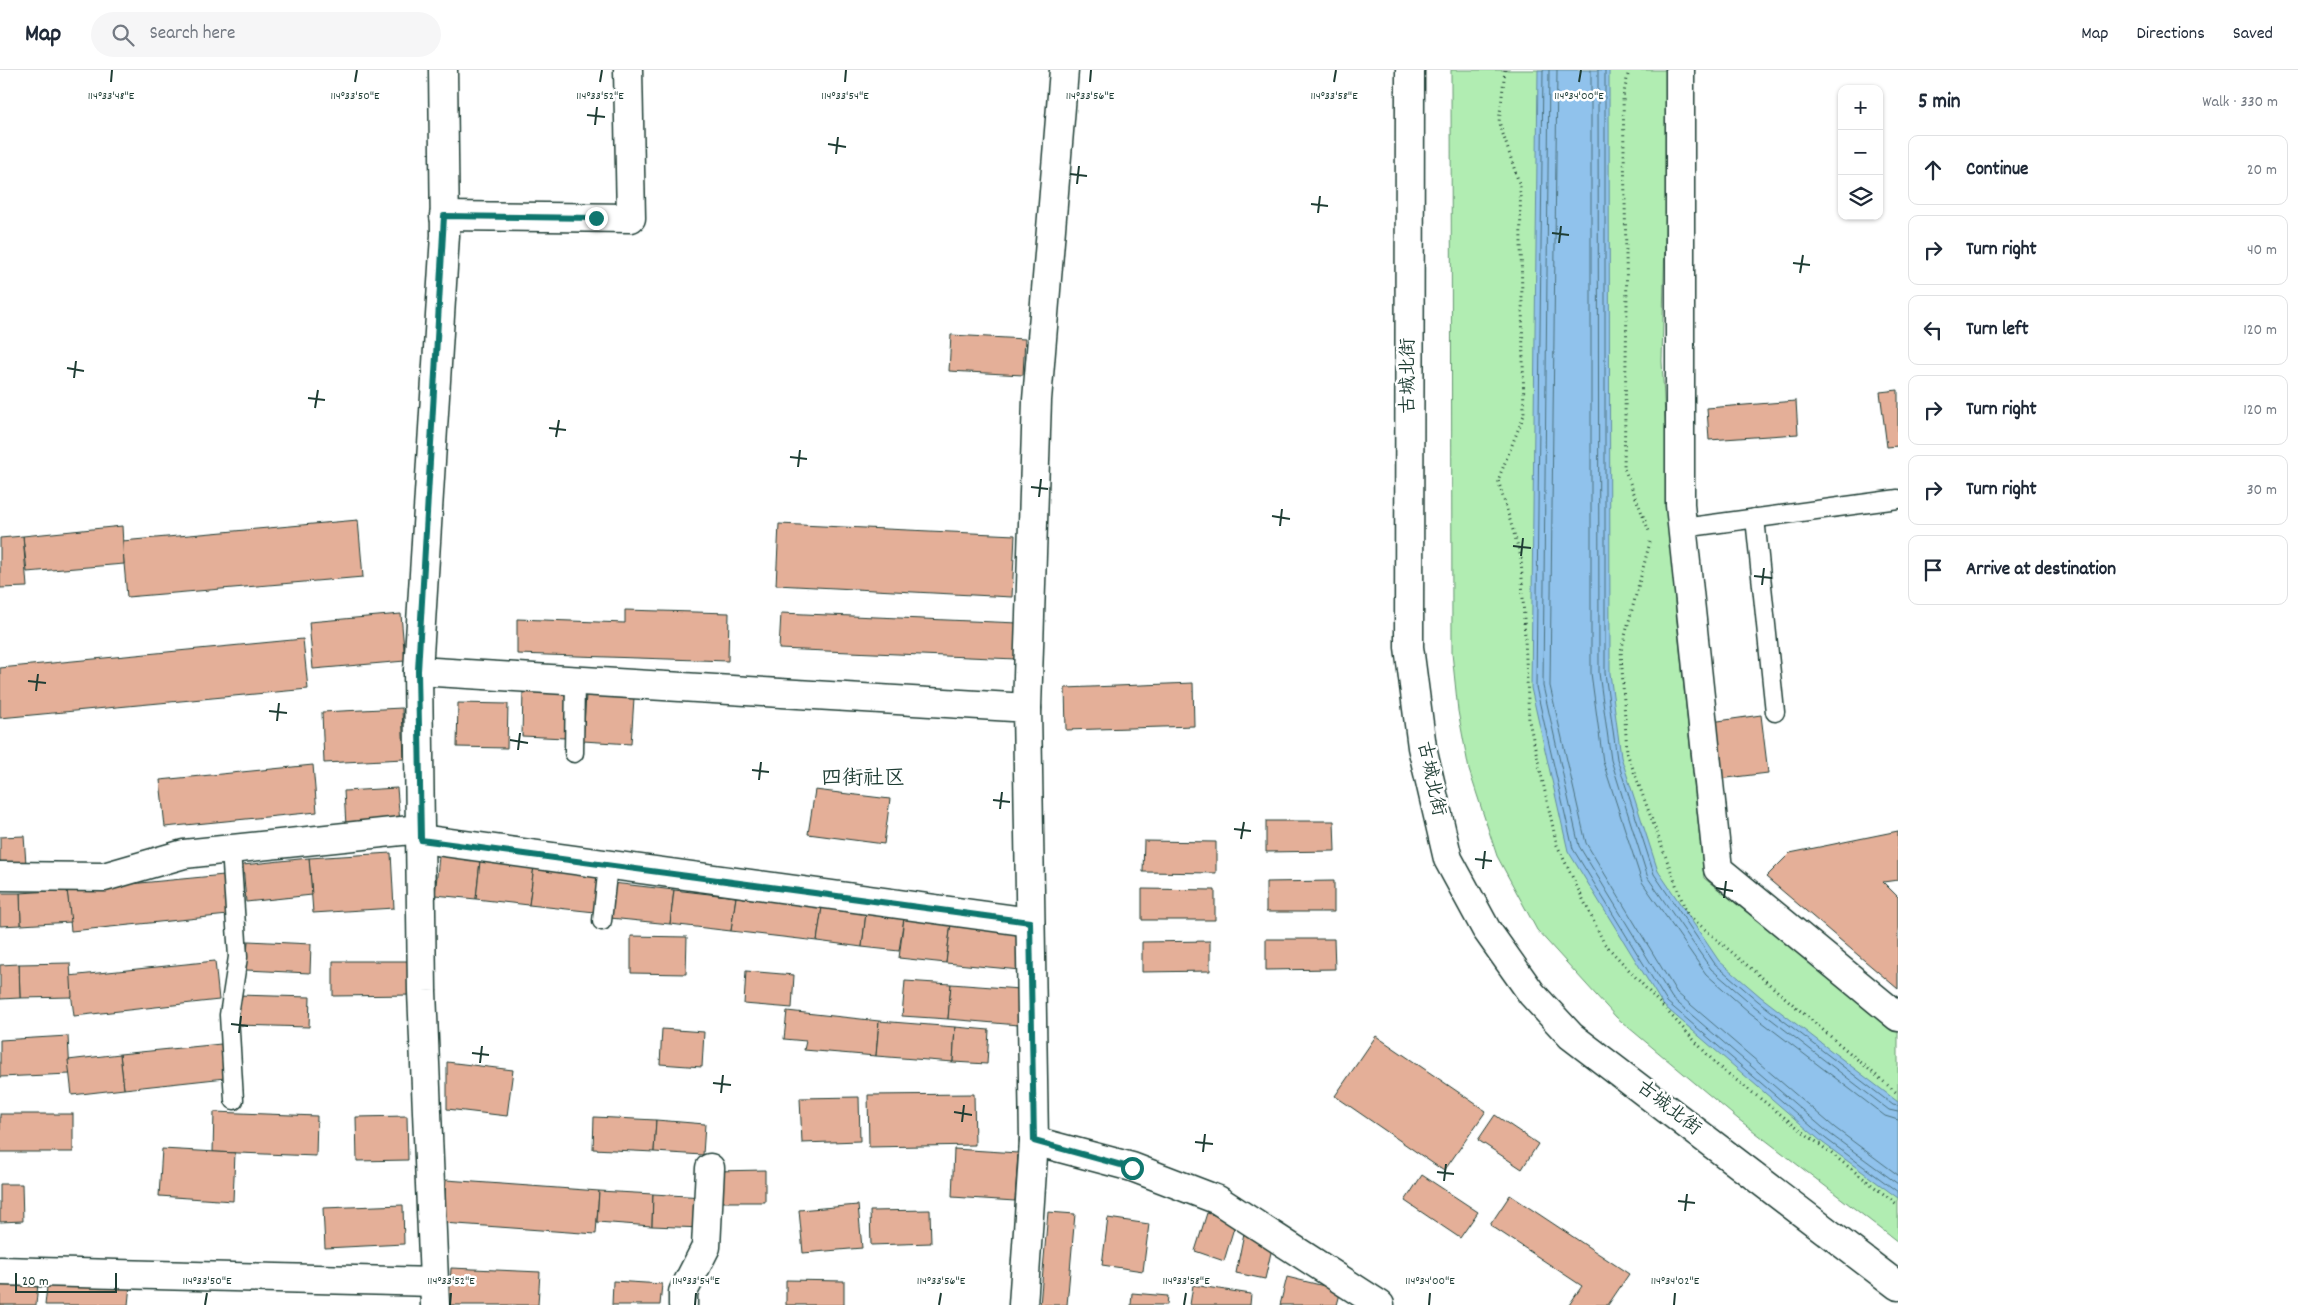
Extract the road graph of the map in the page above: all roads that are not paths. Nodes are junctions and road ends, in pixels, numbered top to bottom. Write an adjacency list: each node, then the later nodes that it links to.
1 (443, 70): 6 (street)
2 (628, 70): 6 (street)
3 (1064, 70): 12 (street)
4 (1410, 70): 26 (street, 古城北街)
5 (1680, 70): 9 (street)
6 (444, 216): 10 (street)
7 (1898, 499): 8 (lane)
8 (1755, 518): 9 (lane); 13 (lane)
9 (1683, 528): 21 (street)
10 (418, 671): 11 (street); 15 (street)
11 (575, 680): 12 (street); 14 (lane)
12 (1027, 708): 20 (street)
13 (1775, 712)
14 (574, 752)
15 (420, 834): 16 (street); 17 (street); 27 (street)
16 (231, 849): 18 (street); 22 (lane)
17 (608, 865): 19 (lane); 20 (street)
18 (0, 876)
19 (602, 921)
20 (1030, 922): 23 (street)
21 (1898, 1017)
22 (234, 1100)
23 (1034, 1141): 29 (street); 30 (street)
24 (710, 1168): 28 (street)
25 (0, 1271): 27 (street)
26 (1898, 1286)
27 (434, 1293)
28 (683, 1305)
29 (1023, 1305)
30 (1380, 1305)

